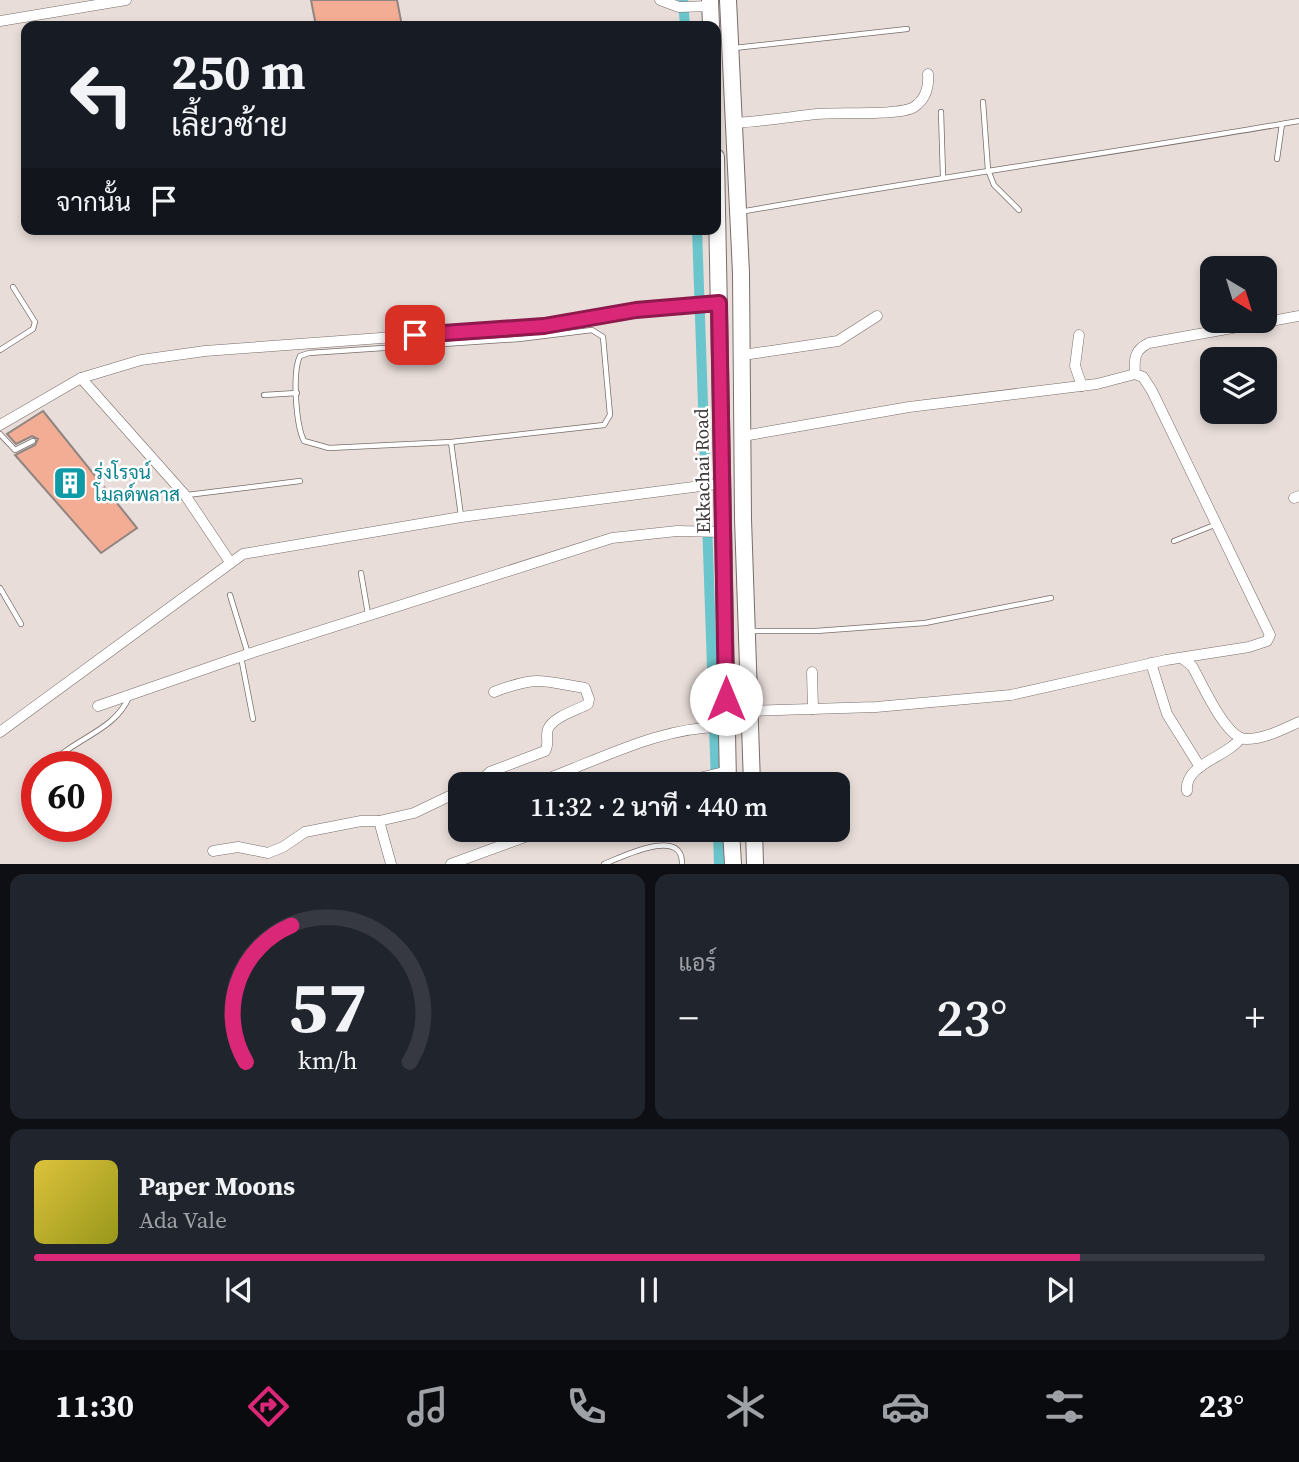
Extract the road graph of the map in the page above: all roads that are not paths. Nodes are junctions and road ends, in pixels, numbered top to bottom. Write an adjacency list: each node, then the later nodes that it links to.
1 (126, 0): 5 (street)
2 (660, 0): 4 (street)
3 (729, 0): 7 (main road)
4 (705, 5)
5 (0, 21)
6 (907, 29): 7 (lane)
7 (733, 48): 12 (main road)
8 (928, 74): 12 (street)
9 (983, 102): 15 (lane)
10 (941, 112): 16 (lane)
11 (1299, 121): 13 (lane)
12 (736, 123): 18 (main road)
13 (1282, 124): 14 (lane); 15 (lane)
14 (1277, 159)
15 (988, 170): 16 (lane); 17 (lane)
16 (943, 176): 18 (lane)
17 (1019, 210)
18 (739, 212): 26 (main road)
19 (715, 235): 21 (main road, Ekkachai Road)
20 (13, 287): 25 (lane)
21 (714, 303): 28 (street); 38 (main road, Ekkachai Road)
22 (877, 316): 26 (street)
23 (1299, 316): 27 (street)
24 (1079, 335): 29 (street)
25 (0, 350)
26 (743, 355): 34 (main road)
27 (1135, 374): 29 (street); 41 (street)
28 (81, 378): 32 (street); 39 (street)
29 (1082, 386): 34 (street)
30 (297, 394): 31 (lane); 36 (lane); 36 (lane)
31 (264, 395)
32 (0, 425)
33 (0, 434): 35 (lane)
34 (743, 436): 51 (main road)
35 (33, 441)
36 (452, 442): 40 (lane)
37 (300, 481): 39 (lane)
38 (717, 484): 40 (street); 42 (main road, Ekkachai Road)
39 (185, 495): 44 (street)
40 (461, 517): 44 (street)
41 (1218, 524): 43 (lane); 53 (street)
42 (716, 532): 49 (street); 63 (main road, Ekkachai Road)
43 (1174, 541)
44 (230, 562): 64 (street)
45 (361, 573): 49 (lane)
46 (0, 588): 50 (lane)
47 (230, 595): 52 (lane)
48 (1051, 597): 51 (lane)
49 (368, 616): 52 (street)
50 (21, 624)
51 (746, 631): 60 (main road)
52 (244, 655): 57 (street); 61 (lane)
53 (1183, 659): 54 (street); 65 (street)
54 (1151, 663): 59 (street); 67 (street)
55 (811, 672): 59 (street)
56 (494, 692): 68 (street)
57 (130, 696): 58 (street); 66 (lane)
58 (98, 706)
59 (813, 709): 60 (street)
60 (749, 710): 71 (main road)
61 (253, 719)
62 (1299, 722): 65 (street)
63 (713, 727): 69 (street); 70 (main road, Ekkachai Road)
64 (0, 732)
65 (1241, 738): 67 (street)
66 (68, 751)
67 (1200, 767): 72 (street)
68 (490, 772)
69 (564, 772)
70 (726, 772)
71 (752, 772)
72 (1187, 791)
73 (448, 796): 74 (street)
74 (379, 821): 78 (street); 79 (street)
75 (510, 842): 80 (street)
76 (732, 842): 83 (main road)
77 (754, 842): 84 (main road)
78 (212, 851)
79 (391, 863)
80 (451, 863)
81 (604, 863): 82 (lane)
82 (682, 863)
83 (733, 863)
84 (755, 863)

